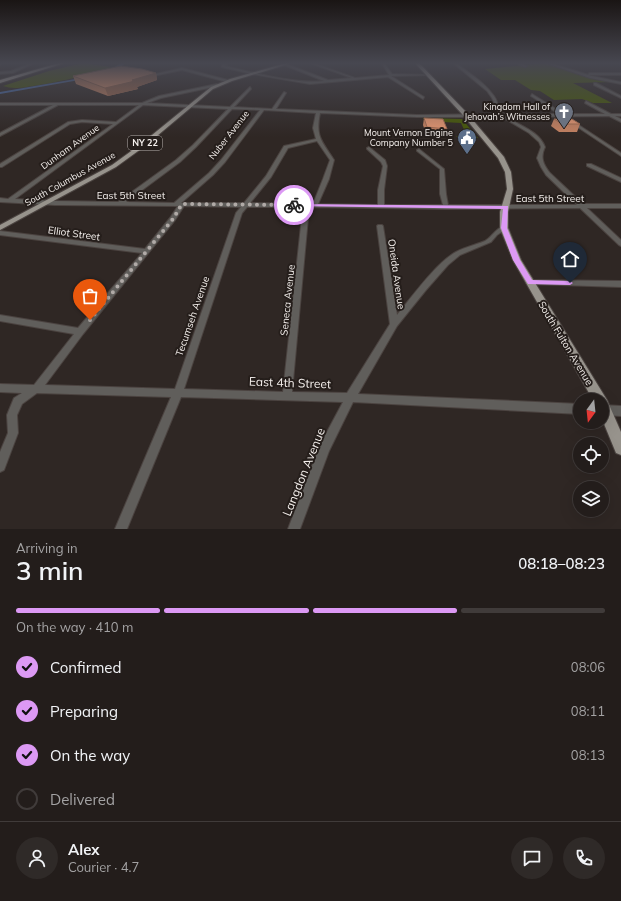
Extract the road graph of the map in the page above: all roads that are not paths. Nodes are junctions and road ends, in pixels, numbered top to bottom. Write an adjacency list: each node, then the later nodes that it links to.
1 (204, 88): 13 (street)
2 (212, 88): 16 (main road, South Columbus Avenue / NY 22)
3 (250, 88): 17 (street)
4 (408, 88): 11 (street)
5 (440, 88): 24 (main road, South Fulton Avenue)
6 (484, 88): 25 (street)
7 (602, 88): 10 (street)
8 (284, 93): 19 (street)
9 (532, 95): 21 (street)
10 (621, 97)
11 (423, 98)
12 (586, 102): 22 (street)
13 (141, 104): 15 (street); 16 (street); 27 (street, Dunham Avenue)
14 (0, 105): 15 (street)
15 (56, 105): 28 (street)
16 (188, 106): 17 (street); 38 (main road, South Columbus Avenue / NY 22)
17 (228, 110): 18 (street); 39 (street)
18 (262, 110): 19 (street); 40 (street, Nuber Avenue)
19 (273, 110): 20 (street)
20 (318, 112): 24 (street); 29 (street)
21 (562, 115): 22 (street); 25 (street); 32 (street)
22 (610, 115): 23 (street); 26 (street)
23 (621, 115)
24 (466, 116): 25 (street); 47 (main road, South Fulton Avenue)
25 (501, 116): 48 (street)
26 (621, 121)
27 (116, 123): 34 (street); 37 (street, Dunham Avenue)
28 (0, 135)
29 (317, 140): 41 (street, Tecumseh Avenue); 43 (street)
30 (369, 148): 44 (street)
31 (419, 150): 46 (street)
32 (621, 155)
33 (590, 165): 35 (street)
34 (0, 166)
35 (621, 180)
36 (0, 200): 37 (street, East 5th Street)
37 (9, 200): 38 (street, East 5th Street)
38 (47, 203): 39 (street, East 5th Street); 50 (main road, South Columbus Avenue / NY 22)
39 (119, 204): 40 (street, East 5th Street)
40 (179, 204): 41 (street, East 5th Street); 54 (street, Nuber Avenue)
41 (245, 205): 42 (street, East 5th Street); 62 (street, Tecumseh Avenue)
42 (306, 205): 43 (street, East 5th Street); 64 (street, Seneca Avenue)
43 (315, 205): 44 (street, East 5th Street)
44 (381, 206): 46 (street, East 5th Street)
45 (621, 206): 48 (street, East 5th Street)
46 (446, 207): 47 (street, East 5th Street)
47 (506, 207): 48 (street, East 5th Street); 51 (main road, South Fulton Avenue)
48 (582, 207): 53 (street)
49 (380, 226): 58 (street, Oneida Avenue)
50 (0, 228)
51 (504, 228): 55 (main road, South Fulton Avenue); 58 (street, Langdon Avenue)
52 (0, 233): 54 (street, Elliot Street)
53 (621, 244)
54 (146, 251): 59 (street, Nuber Avenue)
55 (530, 282): 56 (street); 63 (main road, South Fulton Avenue)
56 (621, 284)
57 (0, 318): 59 (street)
58 (394, 324): 65 (street, Langdon Avenue)
59 (80, 332): 61 (street, Nuber Avenue)
60 (0, 388): 61 (street, East 4th Street)
61 (36, 389): 62 (street, East 4th Street); 71 (street, Nuber Avenue)
62 (178, 393): 64 (street, East 4th Street); 72 (street, Tecumseh Avenue)
63 (594, 393)
64 (287, 396): 65 (street, East 4th Street)
65 (350, 398): 67 (street, East 4th Street); 73 (street, Langdon Avenue)
66 (609, 408): 68 (street)
67 (573, 409)
68 (621, 411)
69 (609, 421): 70 (main road, South Fulton Avenue)
70 (621, 448)
71 (0, 466)
72 (121, 529)
73 (294, 529)

